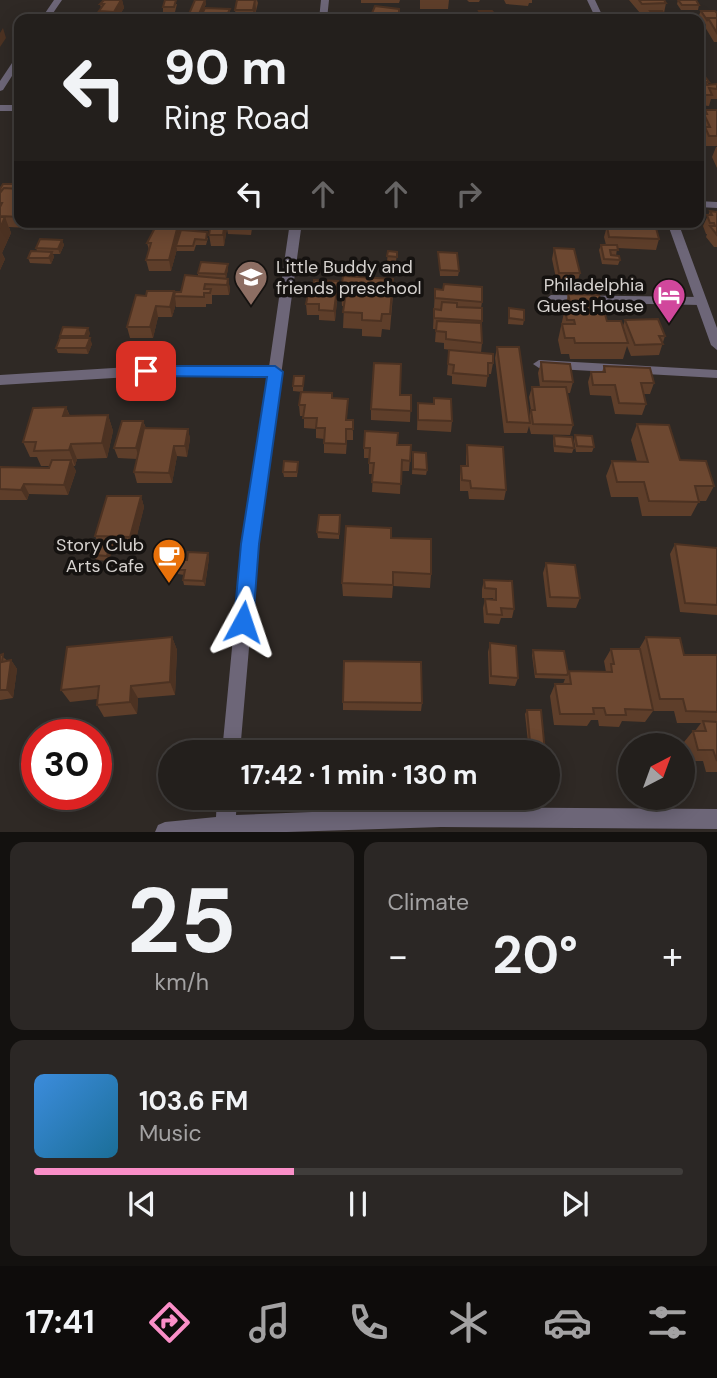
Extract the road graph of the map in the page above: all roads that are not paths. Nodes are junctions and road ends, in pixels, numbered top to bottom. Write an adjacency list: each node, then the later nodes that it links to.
1 (14, 67): 2 (street)
2 (0, 88)
3 (295, 228): 9 (street)
4 (674, 228): 6 (street)
5 (551, 299): 6 (lane)
6 (700, 301): 7 (street)
7 (717, 345)
8 (539, 364): 10 (lane)
9 (275, 372): 11 (street); 12 (street)
10 (717, 374)
11 (0, 380)
12 (233, 740)
13 (226, 810): 15 (street)
14 (717, 820): 15 (street)
15 (225, 825): 16 (street)
16 (165, 832)

